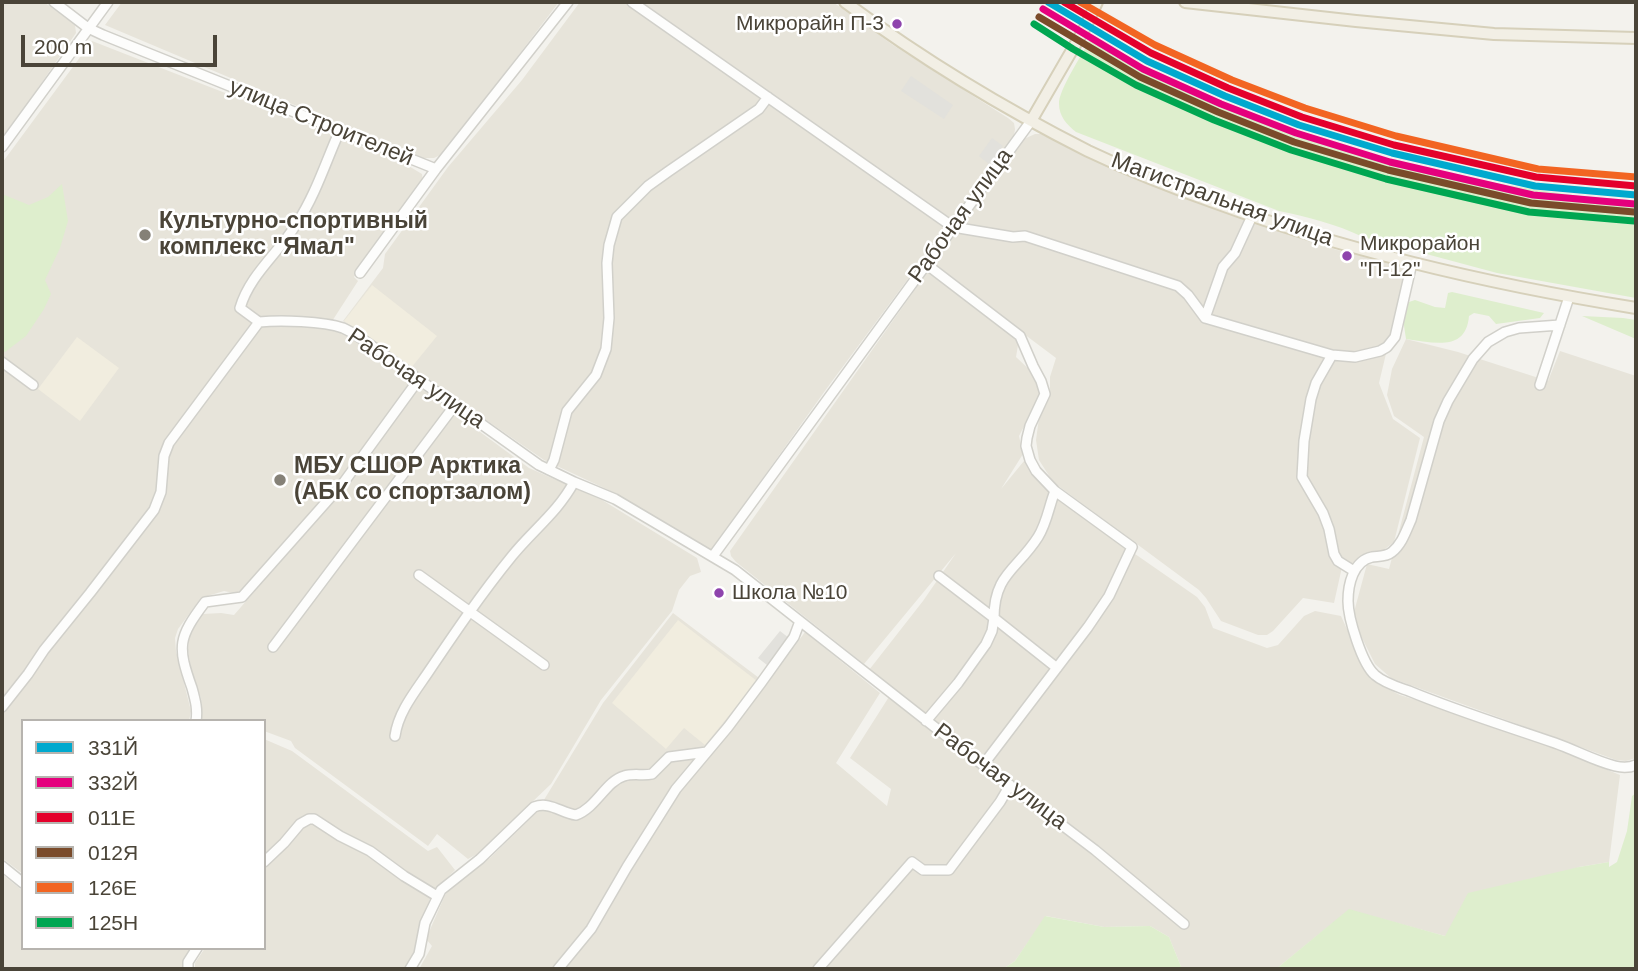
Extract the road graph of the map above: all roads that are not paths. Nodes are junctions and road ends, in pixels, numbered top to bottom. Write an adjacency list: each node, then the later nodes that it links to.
1 (54, 2): 8 (street, улица Строителей)
2 (108, 2): 8 (street)
3 (568, 2): 14 (street)
4 (632, 2): 10 (street)
5 (845, 2): 11 (main road, Магистральная улица)
6 (1097, 2): 11 (main road, Рабочая улица)
7 (1185, 2): 9 (main road)
8 (88, 28): 12 (street, улица Строителей); 13 (street)
9 (1636, 38)
10 (768, 97): 16 (street); 31 (street)
11 (1031, 121): 15 (main road, Магистральная улица); 16 (street, Рабочая улица)
12 (340, 130): 14 (street, улица Строителей); 23 (street)
13 (2, 147)
14 (436, 169): 19 (street)
15 (1252, 216): 17 (main road, Магистральная улица); 22 (street)
16 (953, 227): 18 (street, Рабочая улица); 22 (street)
17 (1412, 262): 20 (main road, Магистральная улица); 25 (street)
18 (926, 264): 33 (street); 34 (street, Рабочая улица)
19 (360, 273)
20 (1569, 297): 21 (main road, Магистральная улица); 24 (street)
21 (1636, 308)
22 (1205, 318): 25 (street)
23 (259, 322): 27 (street, Рабочая улица); 44 (street)
24 (1560, 324): 29 (street); 35 (street)
25 (1332, 355): 35 (street)
26 (2, 362): 28 (street)
27 (419, 379): 30 (street, Рабочая улица); 45 (street)
28 (33, 385)
29 (1540, 385)
30 (455, 405): 31 (street, Рабочая улица); 41 (street)
31 (549, 470): 32 (street, Рабочая улица)
32 (574, 482): 34 (street, Рабочая улица); 38 (street)
33 (1055, 491): 39 (street); 43 (street)
34 (713, 556): 40 (street, Рабочая улица)
35 (1354, 571): 50 (street)
36 (419, 575): 38 (street)
37 (939, 576): 39 (street)
38 (468, 611): 42 (street); 47 (street)
39 (993, 618): 43 (street); 46 (street)
40 (800, 621): 46 (street, Рабочая улица); 48 (street)
41 (273, 648)
42 (544, 665)
43 (1057, 668): 49 (street)
44 (2, 707)
45 (196, 719)
46 (926, 721): 49 (street, Рабочая улица)
47 (395, 736)
48 (708, 752): 55 (street); 60 (street)
49 (983, 765): 51 (street, Рабочая улица)
50 (1636, 765)
51 (1010, 785): 56 (street, Рабочая улица); 61 (street)
52 (266, 860): 55 (street)
53 (2, 866): 54 (street)
54 (21, 881)
55 (437, 896): 59 (street)
56 (1184, 924)
57 (196, 950): 58 (street)
58 (188, 969)
59 (410, 969)
60 (558, 969)
61 (818, 969)

